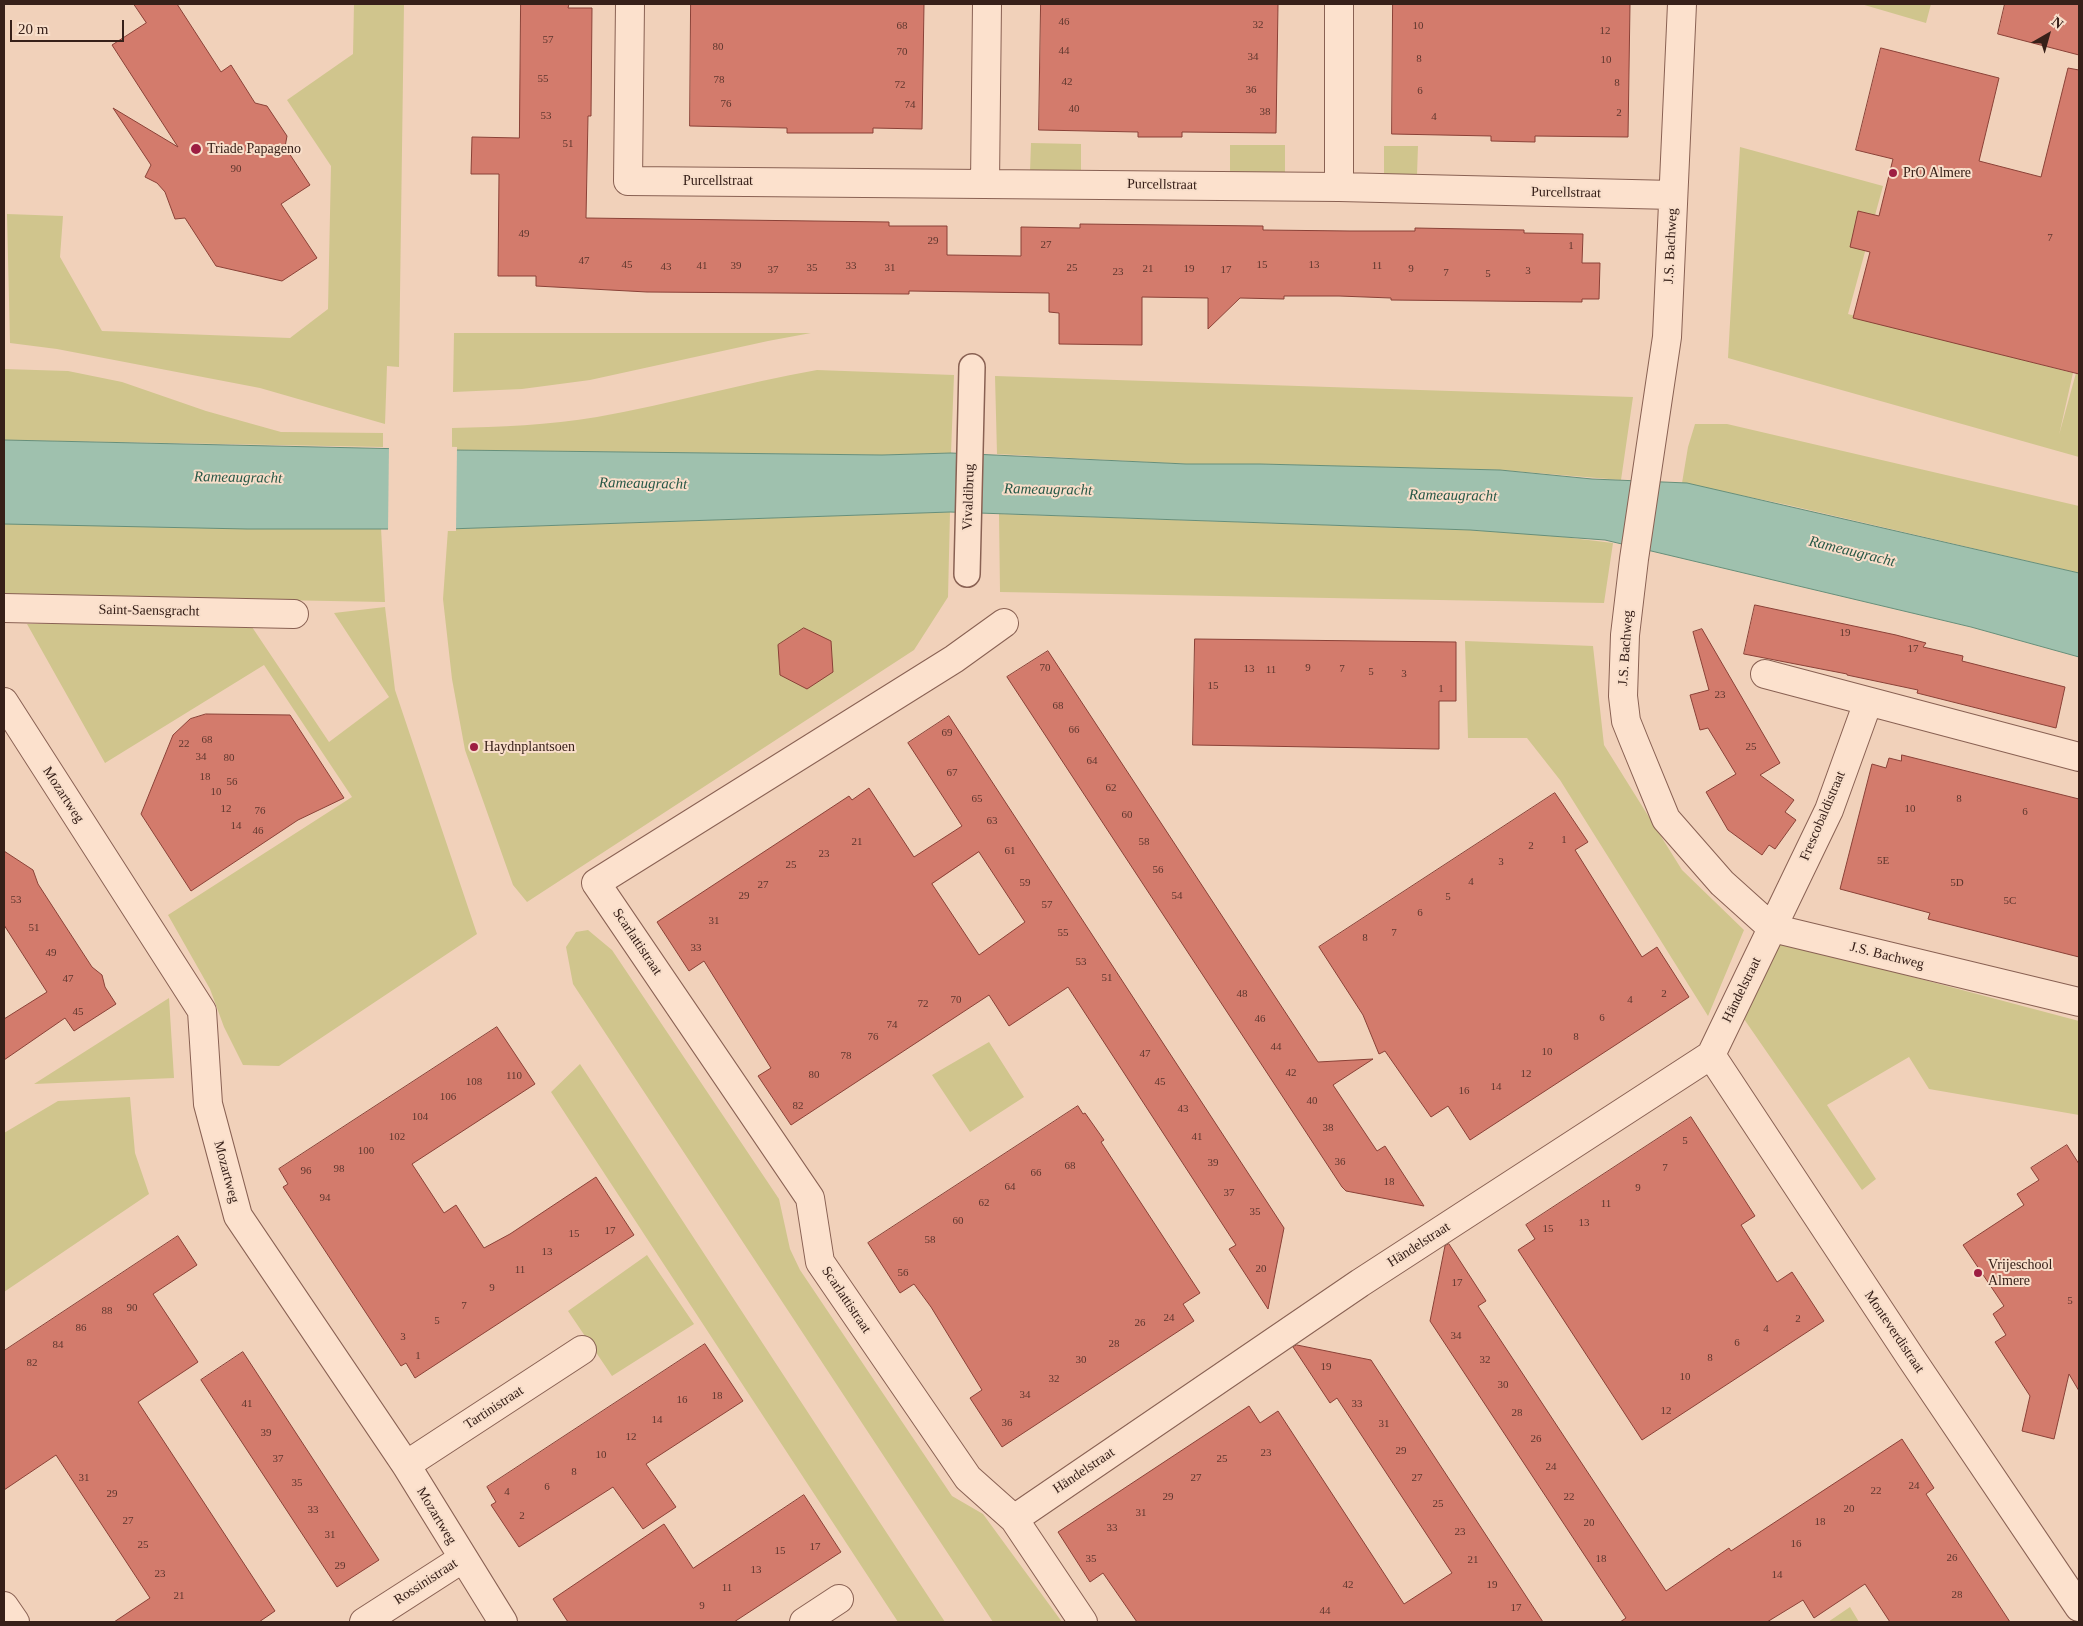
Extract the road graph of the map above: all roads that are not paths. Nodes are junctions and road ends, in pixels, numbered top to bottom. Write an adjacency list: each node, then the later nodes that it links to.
1 (630, 4): 5 (street, Purcellstraat)
2 (987, 4): 5 (street)
3 (1339, 4): 6 (street)
4 (1682, 4): 7 (street, J.S. Bachweg)
5 (985, 183): 6 (street, Purcellstraat)
6 (1339, 187): 7 (street, Purcellstraat)
7 (1673, 195): 17 (street, J.S. Bachweg)
8 (972, 366): 9 (street, Vivaldibrug)
9 (967, 574)
10 (4, 608): 11 (street, Saint-Saensgracht)
11 (294, 614)
12 (1004, 623): 22 (street, Scarlattistraat)
13 (1765, 674): 15 (street)
14 (4, 702): 21 (street, Mozartweg)
15 (1868, 702): 16 (street); 17 (street, Frescobaldistraat)
16 (2079, 757)
17 (1772, 928): 18 (street, J.S. Bachweg); 19 (street, Händelstraat)
18 (2079, 1002)
19 (1711, 1055): 22 (street, Händelstraat); 26 (street, Monteverdistraat)
20 (582, 1350): 21 (street, Tartinistraat)
21 (406, 1465): 23 (street, Mozartweg)
22 (1014, 1519): 31 (street, Scarlattistraat)
23 (462, 1559): 28 (street, Rossinistraat); 29 (street, Mozartweg)
24 (839, 1598): 30 (street)
25 (4, 1606): 27 (street)
26 (2079, 1607)
27 (15, 1622)
28 (364, 1622)
29 (503, 1622)
30 (804, 1622)
31 (1083, 1622)

